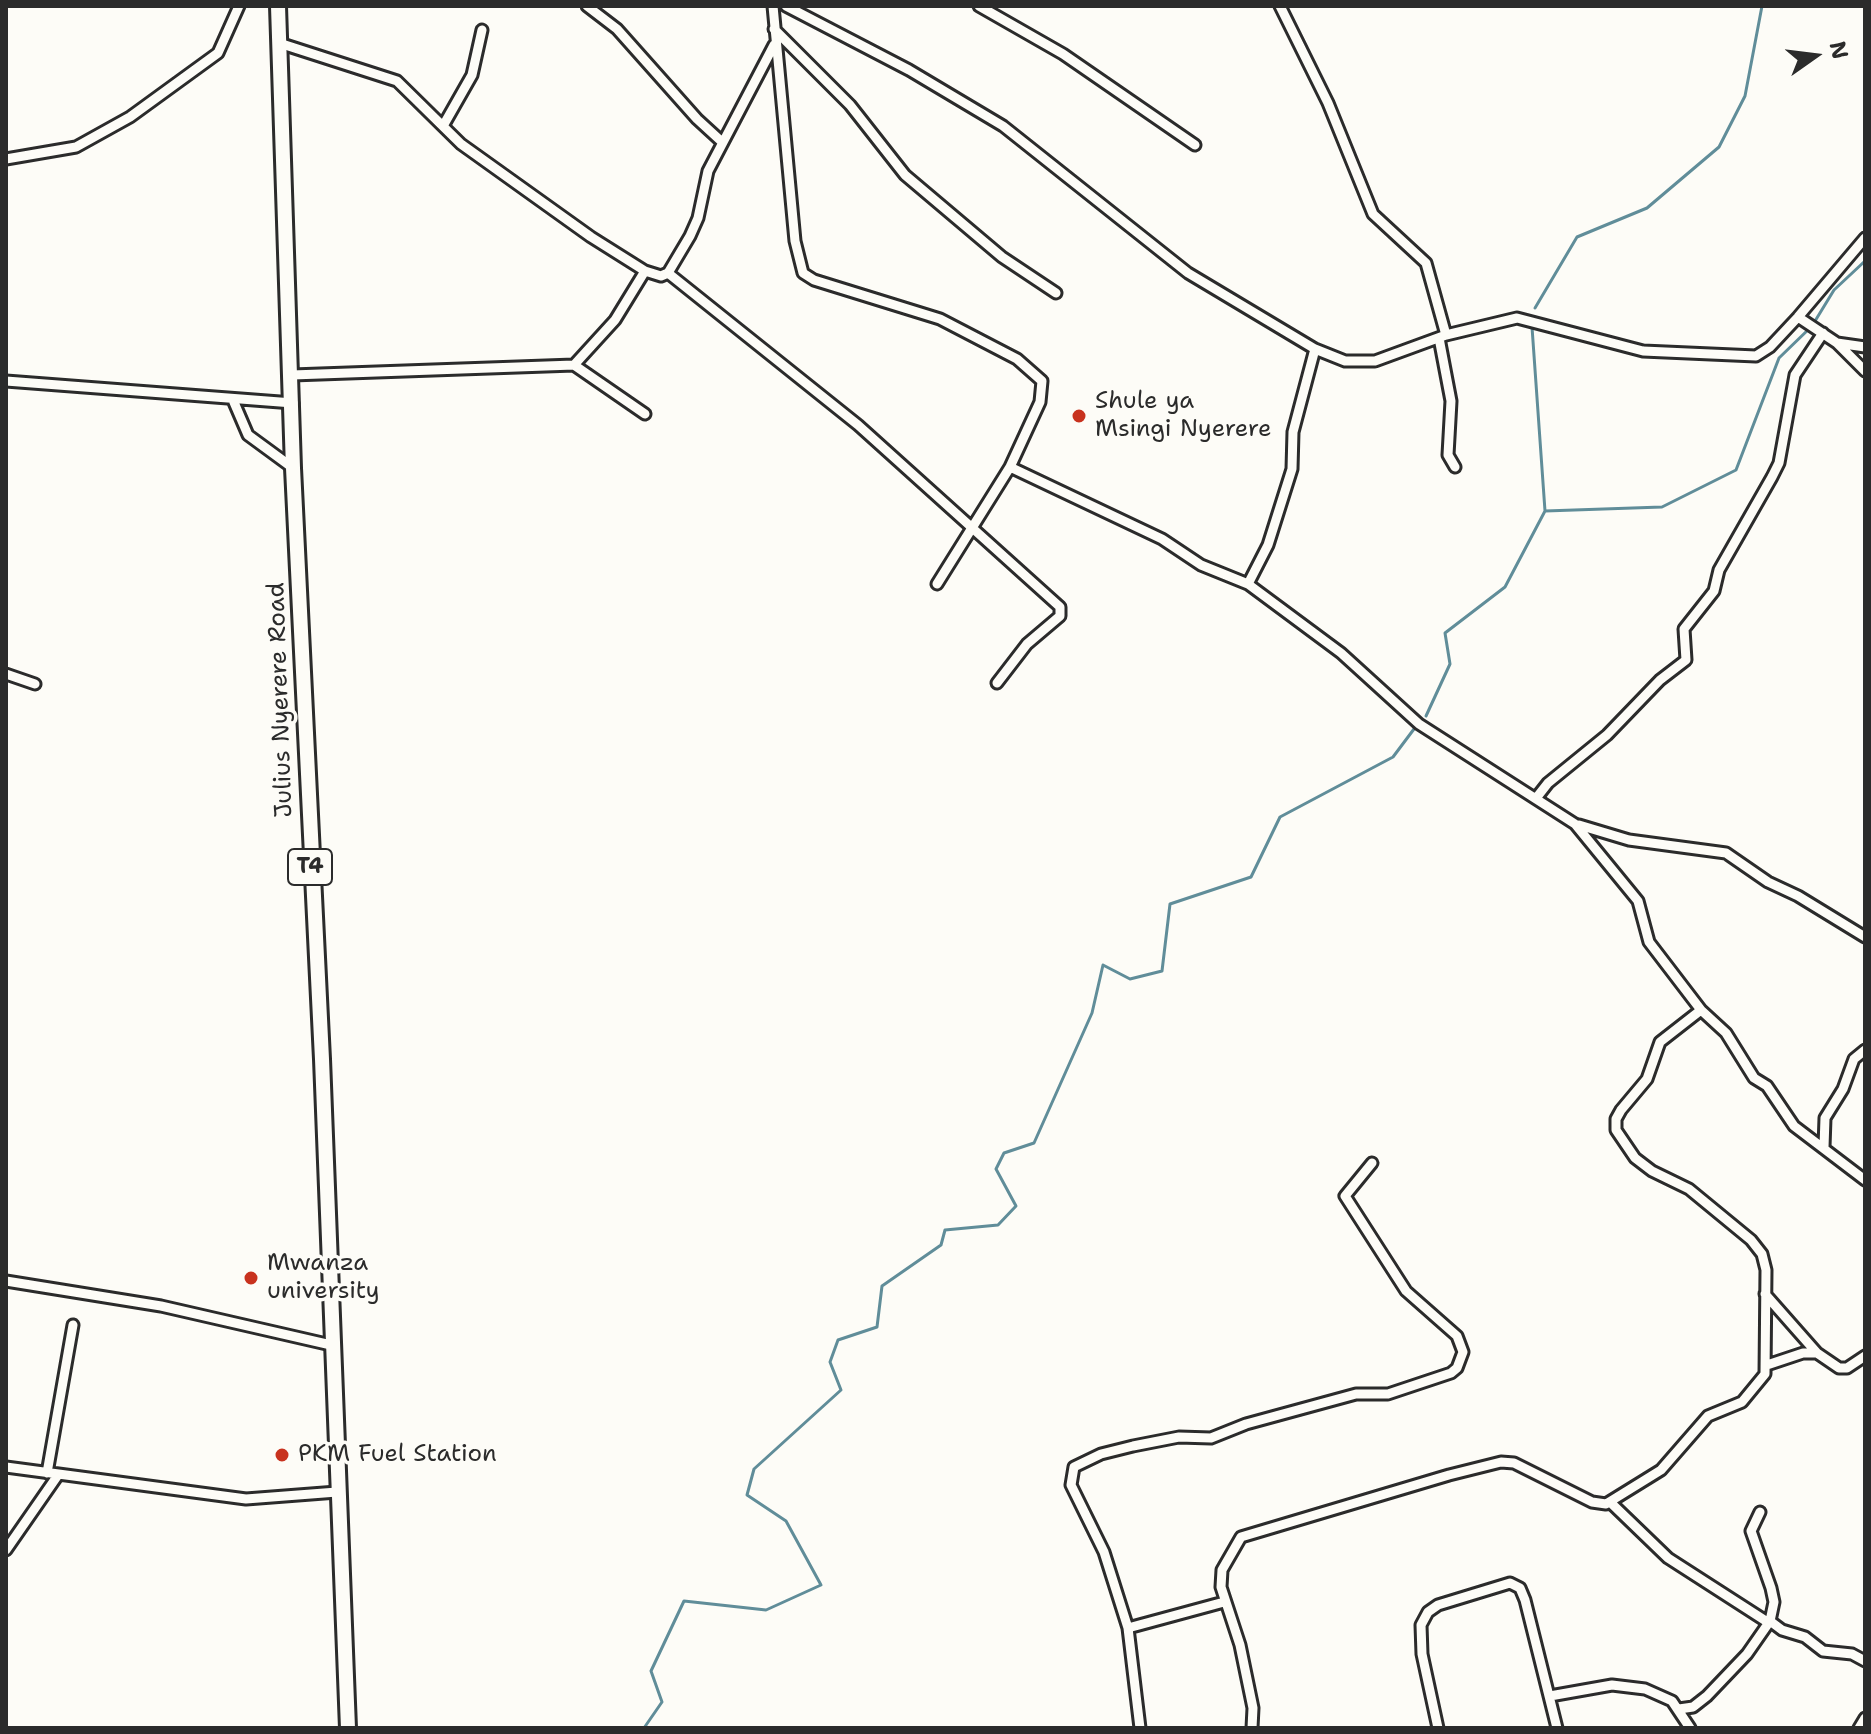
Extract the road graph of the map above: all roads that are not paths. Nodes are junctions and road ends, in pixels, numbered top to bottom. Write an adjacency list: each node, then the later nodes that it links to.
1 (239, 6): 15 (street)
2 (278, 6): 10 (highway, Julius Nyerere Road / T4)
3 (587, 6): 13 (street)
4 (773, 6): 8 (street)
5 (786, 6): 25 (street)
6 (979, 6): 14 (street)
7 (1280, 6): 22 (street)
8 (774, 29): 11 (street); 19 (street)
9 (482, 30): 12 (street)
10 (279, 43): 12 (street); 28 (highway, Julius Nyerere Road / T4)
11 (774, 45): 13 (street); 33 (street)
12 (443, 126): 17 (street)
13 (721, 141): 18 (street)
14 (1195, 145)
15 (6, 159)
16 (1865, 238): 20 (street)
17 (645, 271): 18 (street); 26 (street)
18 (668, 273): 36 (street)
19 (1056, 293)
20 (1798, 317): 21 (street); 22 (street)
21 (1823, 333): 23 (street); 42 (street)
22 (1443, 336): 25 (street); 34 (street)
23 (1837, 343): 24 (street); 27 (street)
24 (1865, 347)
25 (1315, 349): 38 (street)
26 (574, 365): 28 (street); 32 (street)
27 (1865, 371)
28 (292, 375): 31 (highway, Julius Nyerere Road / T4)
29 (6, 381): 30 (street)
30 (233, 400): 31 (street); 35 (street)
31 (293, 403): 35 (highway, Julius Nyerere Road / T4)
32 (645, 414)
33 (1010, 467): 36 (street); 38 (street)
34 (1455, 467)
35 (293, 468): 53 (highway, Julius Nyerere Road / T4)
36 (972, 526): 37 (street); 40 (street)
37 (937, 584)
38 (1248, 584): 42 (street)
39 (6, 674): 41 (street)
40 (997, 683)
41 (35, 684)
42 (1537, 797): 43 (street)
43 (1575, 824): 44 (street); 45 (street)
44 (1865, 937)
45 (1701, 1010): 47 (street); 51 (street)
46 (1865, 1050): 47 (street)
47 (1824, 1147): 49 (street)
48 (1372, 1163): 65 (street)
49 (1865, 1180)
50 (6, 1281): 53 (street)
51 (1765, 1294): 54 (street); 56 (street)
52 (73, 1325): 58 (street)
53 (331, 1345): 59 (highway, Julius Nyerere Road / T4)
54 (1817, 1353): 55 (street); 56 (street)
55 (1865, 1356)
56 (1767, 1365): 60 (street)
57 (6, 1467): 58 (street)
58 (52, 1474): 59 (street); 62 (street)
59 (337, 1492): 70 (highway, Julius Nyerere Road / T4)
60 (1610, 1502): 63 (street); 64 (street)
61 (1760, 1512): 64 (street)
62 (6, 1550)
63 (1224, 1602): 65 (street); 72 (street)
64 (1770, 1622): 66 (street); 68 (street)
65 (1128, 1628): 71 (street)
66 (1865, 1661)
67 (1550, 1696): 68 (street); 73 (street); 74 (street)
68 (1679, 1709): 75 (street)
69 (1865, 1718): 76 (street)
70 (348, 1728)
71 (1140, 1728)
72 (1252, 1728)
73 (1438, 1728)
74 (1557, 1728)
75 (1690, 1728)
76 (1859, 1728)

